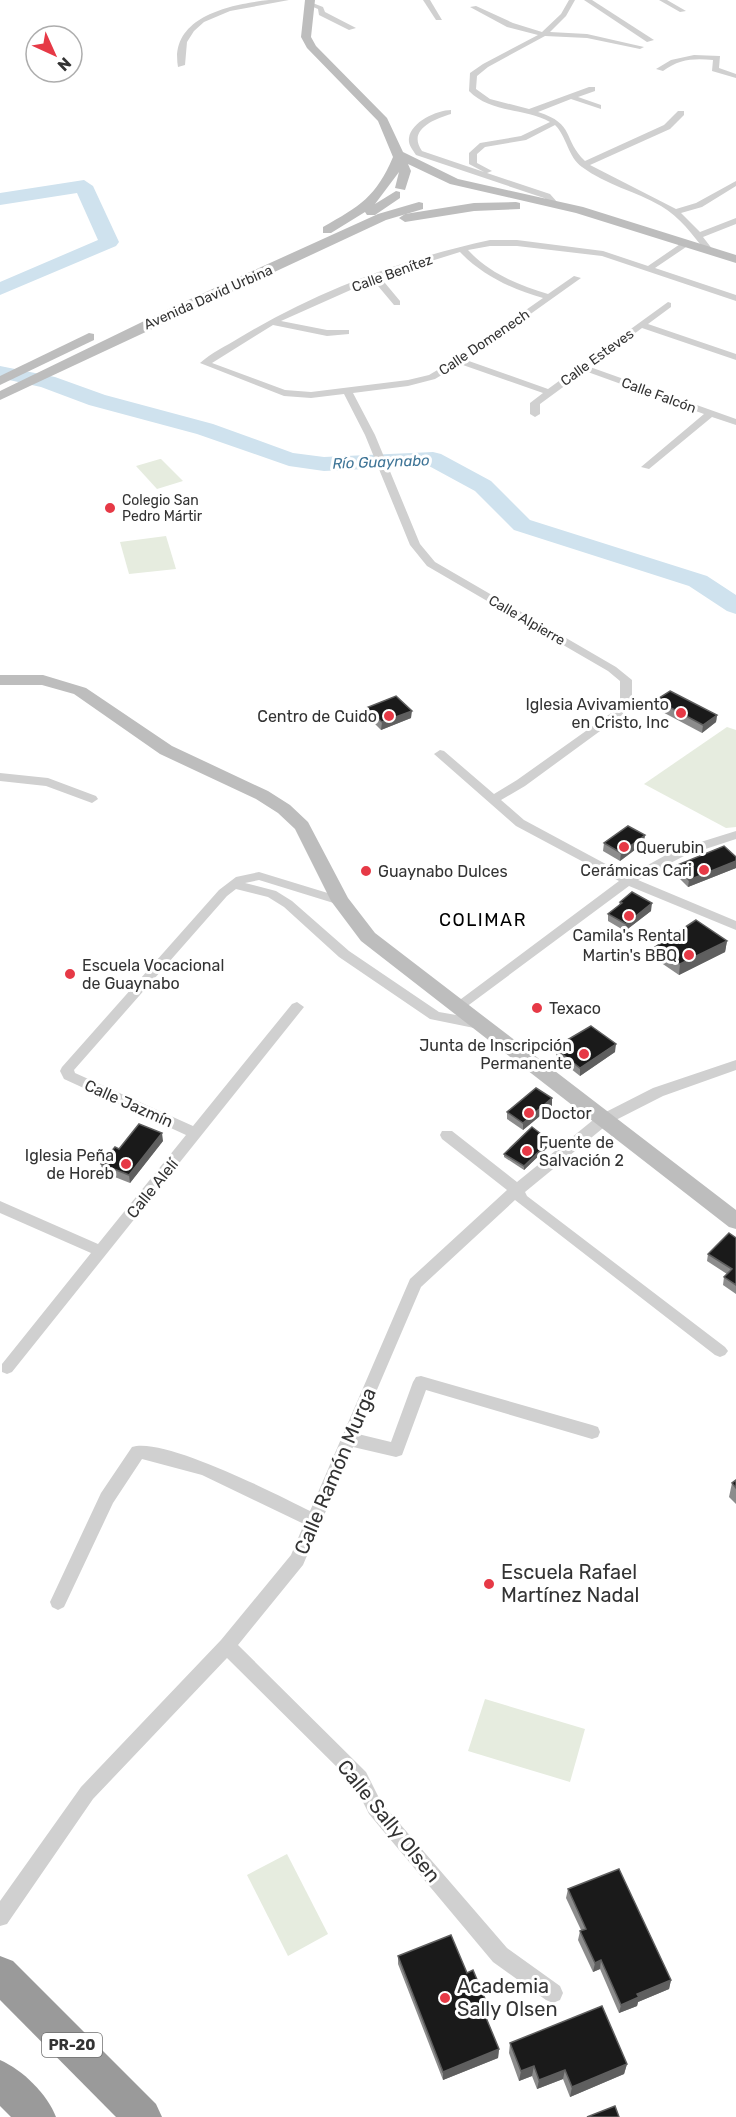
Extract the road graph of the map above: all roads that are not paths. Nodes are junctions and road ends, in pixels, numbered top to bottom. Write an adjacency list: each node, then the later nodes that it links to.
1 (286, 0): 14 (street)
2 (426, 0): 9 (street)
3 (572, 0): 11 (street)
4 (587, 0): 12 (street)
5 (662, 0): 8 (street)
6 (310, 2): 10 (street); 24 (street)
7 (474, 7): 11 (street)
8 (682, 11)
9 (439, 18)
10 (352, 28)
11 (543, 34): 13 (street); 20 (street)
12 (650, 40)
13 (640, 47)
14 (182, 65)
15 (660, 69): 16 (street)
16 (736, 76)
17 (592, 89): 18 (street)
18 (571, 97): 19 (street); 20 (street)
19 (598, 106)
20 (532, 111): 23 (street)
21 (448, 112): 26 (street)
22 (681, 113): 25 (street)
23 (556, 122): 25 (street); 26 (street)
24 (399, 155): 28 (street); 29 (street); 30 (street); 34 (street)
25 (583, 165): 32 (street)
26 (502, 182): 30 (street)
27 (736, 183): 32 (street)
28 (399, 191): 29 (street, Avenida David Urbina); 31 (street); 34 (street, Avenida David Urbina)
29 (437, 191): 30 (street); 31 (street, Avenida David Urbina)
30 (560, 205): 36 (street); 37 (street)
31 (419, 206): 36 (street, Avenida David Urbina)
32 (675, 212): 35 (street)
33 (736, 221): 35 (street)
34 (327, 230): 48 (street, Avenida David Urbina)
35 (698, 236): 39 (street)
36 (343, 237): 59 (street, Avenida David Urbina)
37 (686, 243): 39 (street); 41 (street)
38 (462, 249): 41 (street, Calle Benítez); 42 (street, Calle Benítez); 44 (street)
39 (709, 250): 40 (street)
40 (736, 259)
41 (649, 269): 45 (street, Calle Benítez)
42 (374, 276): 46 (street); 49 (street, Calle Benítez)
43 (577, 278): 44 (street, Calle Domenech)
44 (548, 297): 54 (street, Calle Domenech)
45 (736, 298)
46 (397, 303)
47 (668, 305): 50 (street, Calle Esteves)
48 (127, 319)
49 (272, 322): 51 (street); 57 (street, Calle Benítez)
50 (641, 325): 53 (street); 55 (street, Calle Esteves)
51 (346, 332)
52 (97, 333): 56 (street)
53 (736, 357)
54 (459, 361): 57 (street, Calle Domenech); 58 (street)
55 (583, 367): 58 (street, Calle Esteves); 60 (street, Calle Falcón)
56 (0, 381)
57 (348, 392): 70 (street, Calle Alpierre)
58 (549, 392): 61 (street, Calle Esteves)
59 (0, 396)
60 (711, 413): 62 (street, Calle Falcón); 63 (street)
61 (535, 414)
62 (736, 422)
63 (646, 467)
64 (0, 680): 65 (street)
65 (58, 685): 66 (street); 74 (street)
66 (0, 688)
67 (440, 754): 70 (street)
68 (0, 777): 69 (street)
69 (92, 799)
70 (492, 800): 72 (street)
71 (736, 835): 72 (street)
72 (628, 881): 75 (street); 77 (street)
73 (233, 884): 74 (street); 78 (street); 81 (street, Calle Jazmín)
74 (340, 901): 77 (street)
75 (736, 926)
76 (297, 1007): 81 (street, Calle Alelí)
77 (458, 1008): 78 (street)
78 (479, 1024): 80 (street)
79 (736, 1065): 80 (street, Calle Ramón Murga)
80 (603, 1120): 83 (street, Calle Ramón Murga); 85 (street)
81 (195, 1133): 86 (street, Calle Alelí)
82 (447, 1135): 83 (street)
83 (517, 1190): 87 (street); 90 (street, Calle Ramón Murga)
84 (0, 1207): 86 (street)
85 (736, 1221)
86 (101, 1251): 88 (street, Calle Alelí)
87 (720, 1351)
88 (7, 1368)
89 (592, 1432): 90 (street)
90 (349, 1439): 91 (street, Calle Ramón Murga)
91 (315, 1521): 92 (street); 93 (street, Calle Ramón Murga)
92 (58, 1602)
93 (227, 1646): 94 (street, Calle Ramón Murga); 96 (street, Calle Sally Olsen)
94 (0, 1917)
95 (0, 1974): 99 (highway, PR-20)
96 (553, 1993)
97 (0, 2079): 98 (highway)
98 (37, 2117)
99 (143, 2117)

